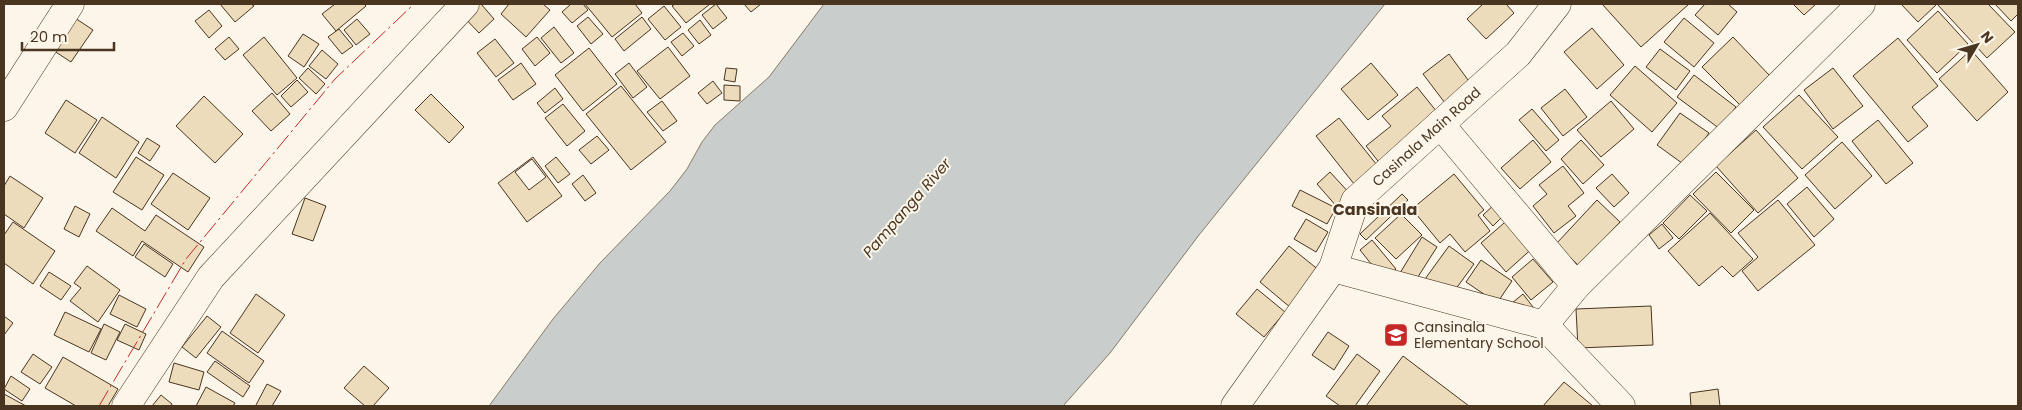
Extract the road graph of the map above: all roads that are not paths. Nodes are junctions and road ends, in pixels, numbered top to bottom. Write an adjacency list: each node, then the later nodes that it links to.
1 (70, 4): 5 (street)
2 (465, 4): 10 (street)
3 (1557, 4): 6 (street, Casinala Main Road)
4 (1861, 4): 8 (street)
5 (4, 107)
6 (1440, 124): 7 (street, Casinala Main Road); 8 (street)
7 (1333, 268): 9 (street); 11 (street, Casinala Main Road)
8 (1576, 286): 9 (street)
9 (1544, 325): 12 (street)
10 (126, 406)
11 (1235, 406)
12 (1621, 406)

